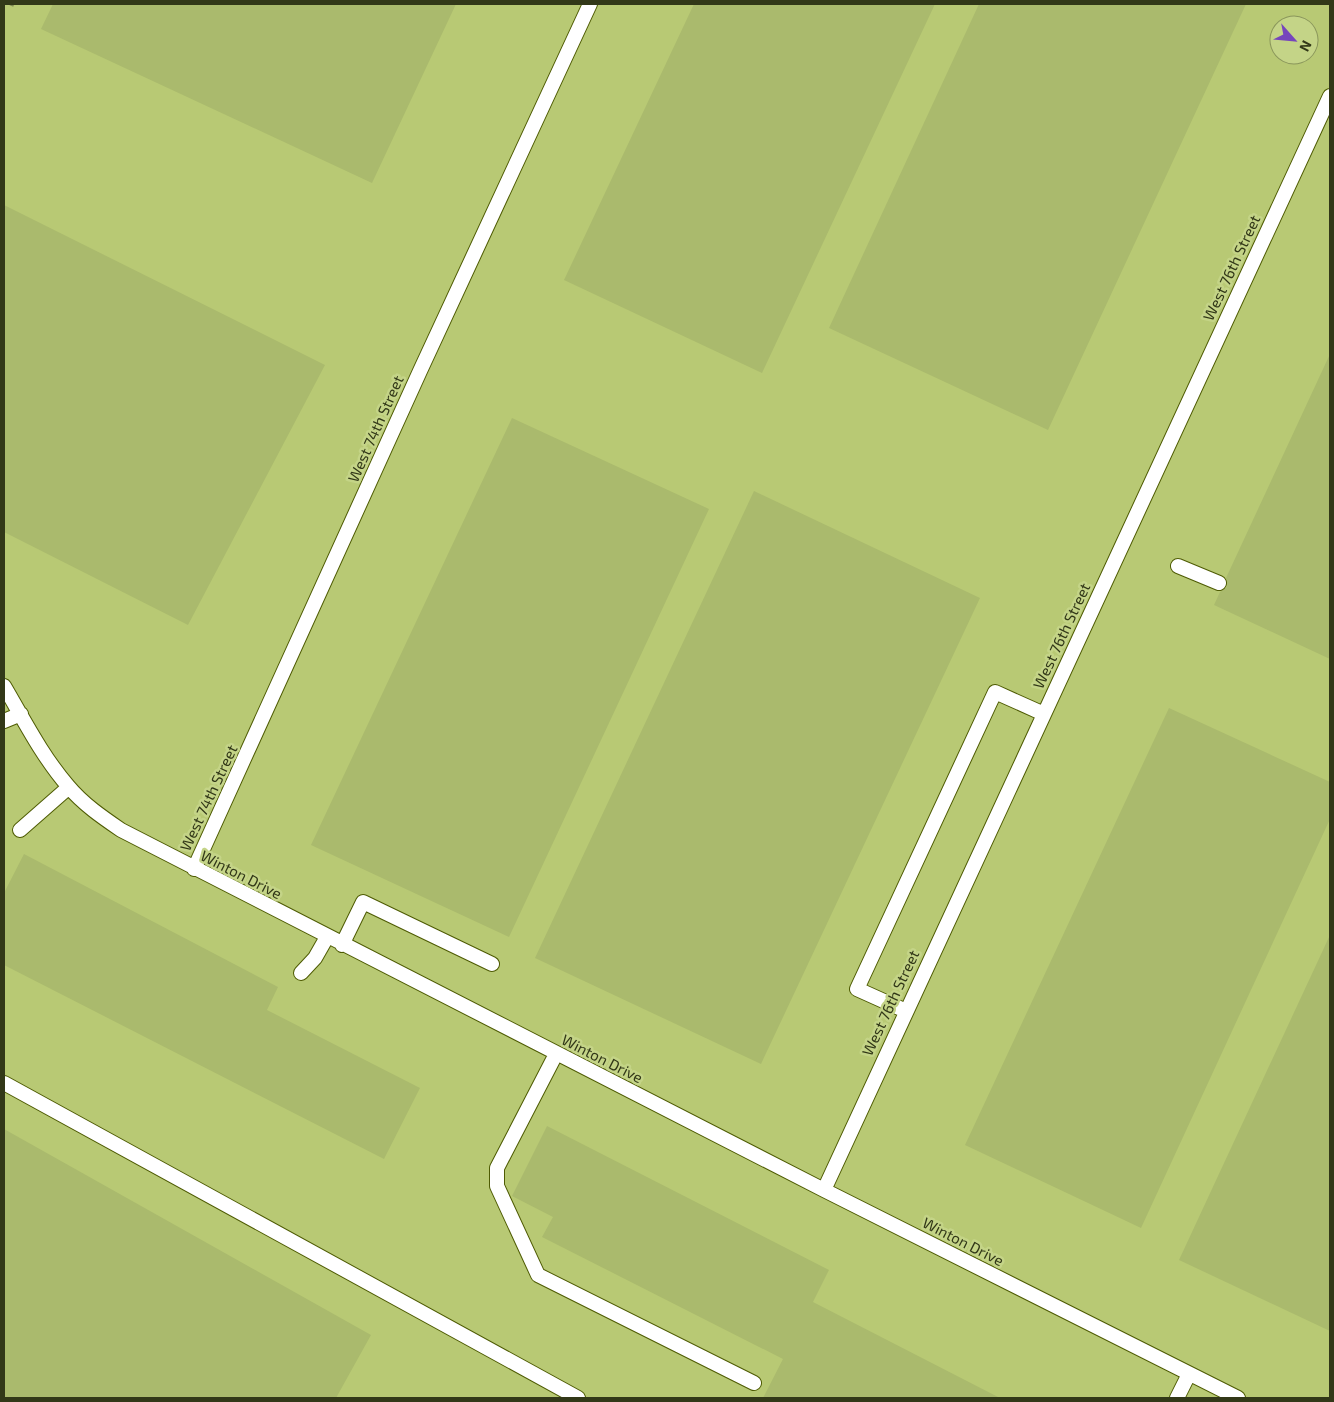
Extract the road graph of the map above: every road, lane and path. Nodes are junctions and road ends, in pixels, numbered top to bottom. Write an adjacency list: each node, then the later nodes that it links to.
1 (10, 4): 3 (path)
2 (590, 4): 13 (street, West 74th Street)
3 (15, 6)
4 (1330, 96): 9 (street, West 76th Street)
5 (1178, 566): 6 (street)
6 (1219, 583)
7 (4, 686): 8 (street, Winton Drive)
8 (20, 714): 10 (street); 11 (street, Winton Drive)
9 (1044, 714): 18 (street, West 76th Street); 18 (street)
10 (4, 721)
11 (69, 787): 12 (street); 13 (street, Winton Drive)
12 (20, 830)
13 (194, 869): 14 (street, Winton Drive)
14 (327, 937): 15 (street, Winton Drive); 17 (street)
15 (342, 945): 16 (street); 19 (street, Winton Drive)
16 (492, 964)
17 (301, 973)
18 (906, 1011): 21 (street, West 76th Street)
19 (556, 1054): 21 (street, Winton Drive); 23 (street)
20 (4, 1083): 24 (street)
21 (824, 1190): 22 (street, Winton Drive)
22 (1189, 1374): 25 (street); 26 (street, Winton Drive)
23 (754, 1383)
24 (578, 1398)
25 (1177, 1398)
26 (1238, 1398)

